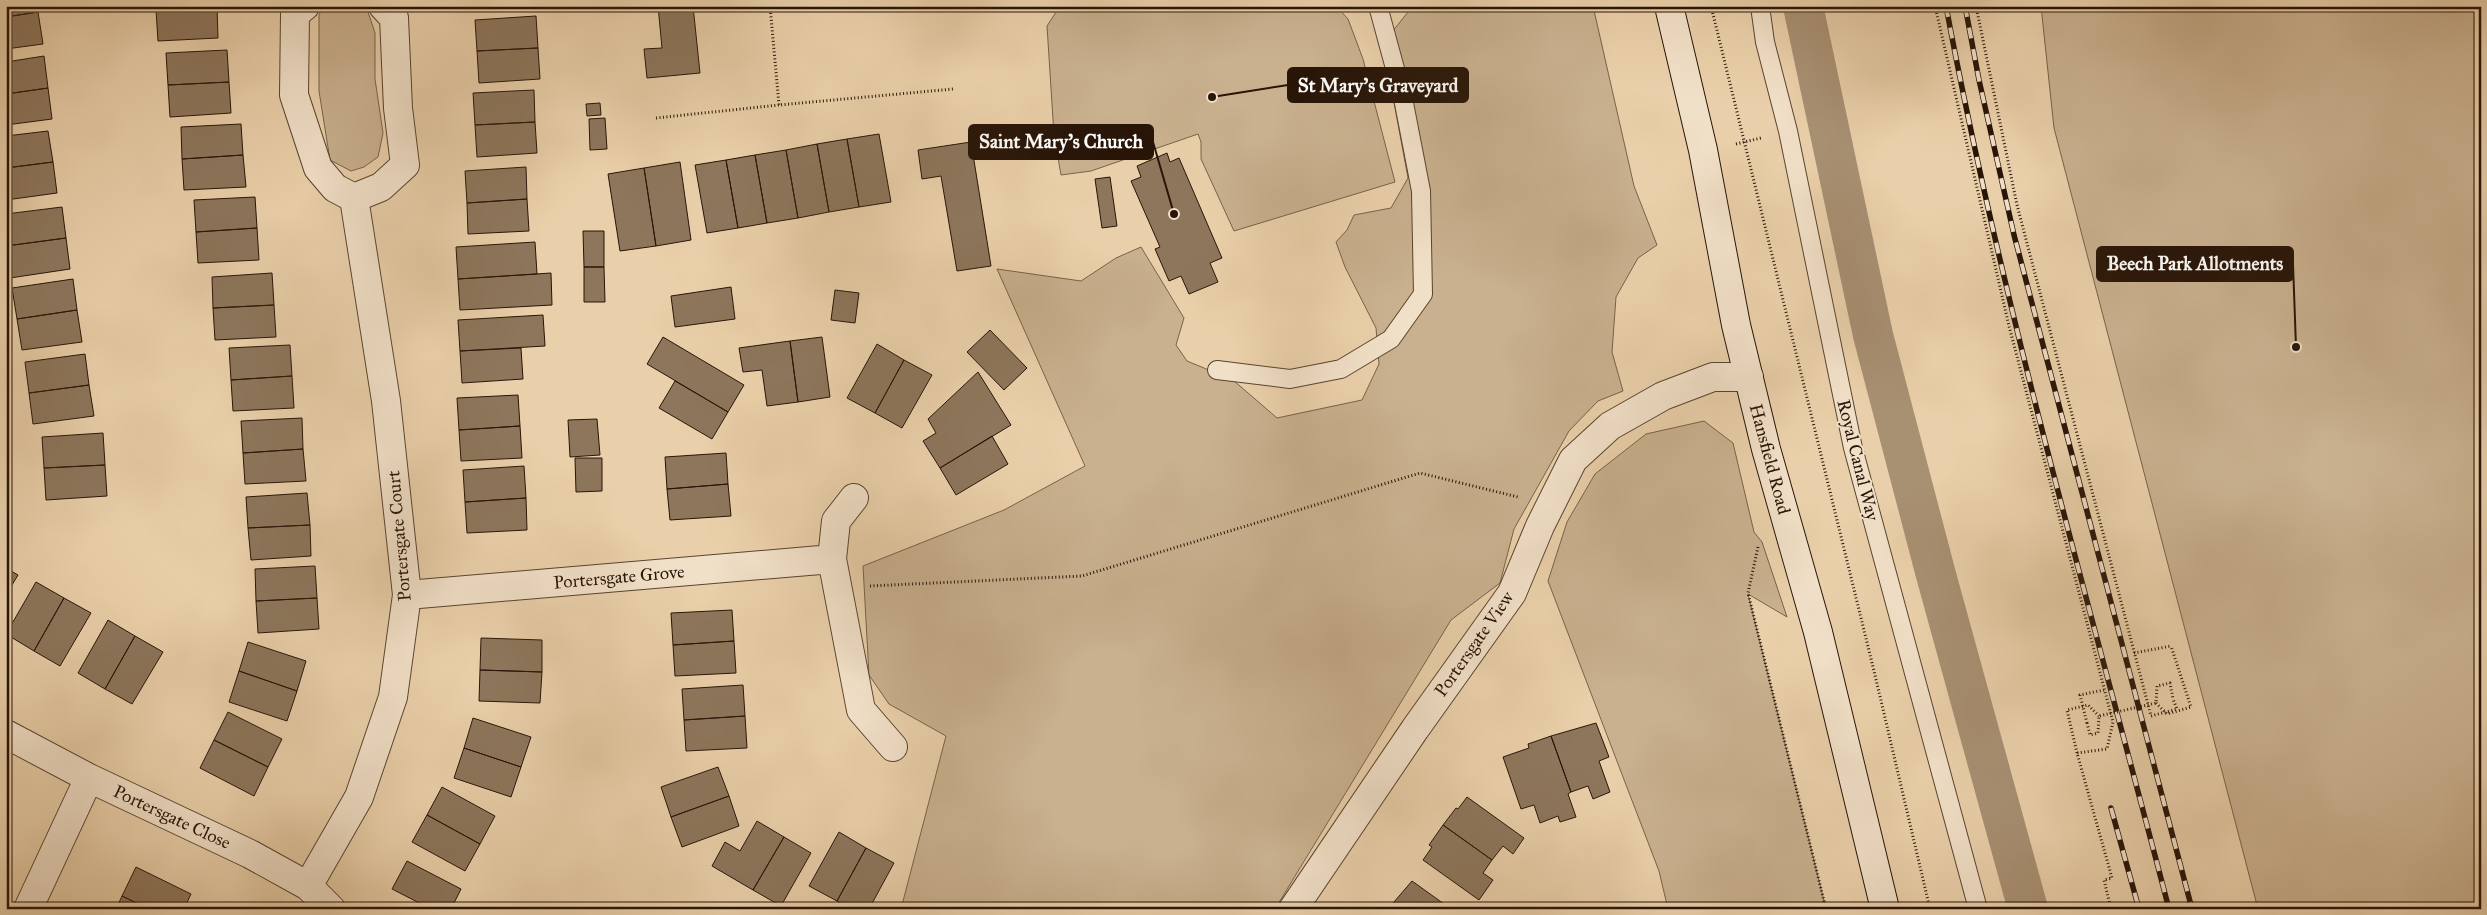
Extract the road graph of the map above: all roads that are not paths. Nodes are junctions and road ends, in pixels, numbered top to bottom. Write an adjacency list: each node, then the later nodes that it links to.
1 (305, 6): 6 (street)
2 (383, 6): 6 (street)
3 (1378, 6): 7 (lane)
4 (1669, 6): 8 (street, Hansfield Road)
5 (1760, 6): 20 (lane, Royal Canal Way)
6 (354, 198): 11 (street, Portersgate Court)
7 (1217, 370)
8 (1749, 377): 18 (street, Portersgate View); 19 (street, Hansfield Road)
9 (854, 498): 10 (street)
10 (832, 559): 11 (street, Portersgate Grove); 13 (street)
11 (407, 595): 15 (street, Portersgate Court)
12 (6, 734): 14 (street, Portersgate Close)
13 (893, 747)
14 (89, 778): 15 (street, Portersgate Close); 16 (street)
15 (308, 886): 17 (street, Portersgate Close)
16 (28, 909)
17 (331, 909)
18 (1293, 909)
19 (1885, 909)
20 (1978, 909)

